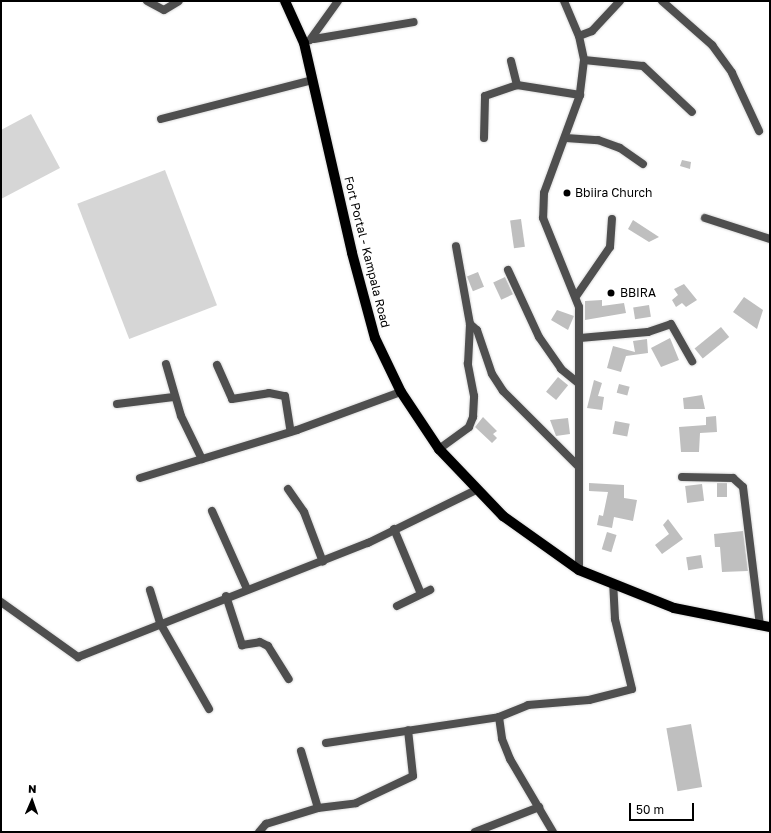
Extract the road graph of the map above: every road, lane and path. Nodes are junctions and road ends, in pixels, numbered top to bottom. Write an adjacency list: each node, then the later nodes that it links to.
1 (147, 1): 2 (street)
2 (179, 1)
3 (285, 1): 10 (main road, Fort Portal - Kampala Road)
4 (338, 1): 10 (street)
5 (564, 1): 9 (street)
6 (620, 1): 9 (street)
7 (662, 1): 18 (street)
8 (414, 22): 10 (street)
9 (579, 36): 11 (street)
10 (309, 41): 13 (main road, Fort Portal - Kampala Road)
11 (584, 60): 15 (street); 16 (street)
12 (511, 61): 14 (street)
13 (313, 80): 17 (street); 34 (main road, Fort Portal - Kampala Road)
14 (517, 85): 15 (street); 19 (street)
15 (580, 95): 20 (street)
16 (692, 112)
17 (161, 119)
18 (759, 131)
19 (484, 138)
20 (566, 138): 21 (street); 27 (street)
21 (643, 164)
22 (705, 218): 24 (street)
23 (612, 219): 27 (street)
24 (770, 239)
25 (456, 246): 28 (street)
26 (508, 270): 33 (street)
27 (577, 295): 29 (street)
28 (470, 324): 38 (street); 40 (street)
29 (580, 338): 30 (street); 33 (street)
30 (692, 361)
31 (166, 364): 35 (street)
32 (217, 365): 37 (street)
33 (578, 383): 40 (street)
34 (401, 392): 37 (street); 38 (main road, Fort Portal - Kampala Road)
35 (174, 397): 36 (street); 39 (street)
36 (117, 404)
37 (291, 432): 39 (street)
38 (439, 449): 44 (main road, Fort Portal - Kampala Road)
39 (202, 459): 41 (street)
40 (579, 467): 48 (street)
41 (140, 478)
42 (682, 478): 58 (street)
43 (288, 489): 47 (street)
44 (476, 490): 46 (street); 48 (main road, Fort Portal - Kampala Road)
45 (212, 511): 50 (street)
46 (394, 529): 47 (street); 53 (street)
47 (323, 562): 50 (street)
48 (579, 570): 49 (main road, Fort Portal - Kampala Road)
49 (612, 586): 58 (main road, Fort Portal - Kampala Road); 61 (street)
50 (247, 589): 54 (street)
51 (150, 590): 57 (street)
52 (430, 590): 53 (street)
53 (421, 594): 56 (street)
54 (226, 596): 57 (street); 59 (street)
55 (1, 602): 57 (street)
56 (397, 606)
57 (160, 623): 60 (street)
58 (765, 626)
59 (289, 680)
60 (209, 710)
61 (500, 717): 62 (street); 65 (street)
62 (408, 730): 63 (street); 66 (street)
63 (326, 743)
64 (301, 751): 66 (street)
65 (539, 807): 68 (street); 69 (street)
66 (318, 808): 67 (street)
67 (259, 832)
68 (475, 832)
69 (553, 832)

